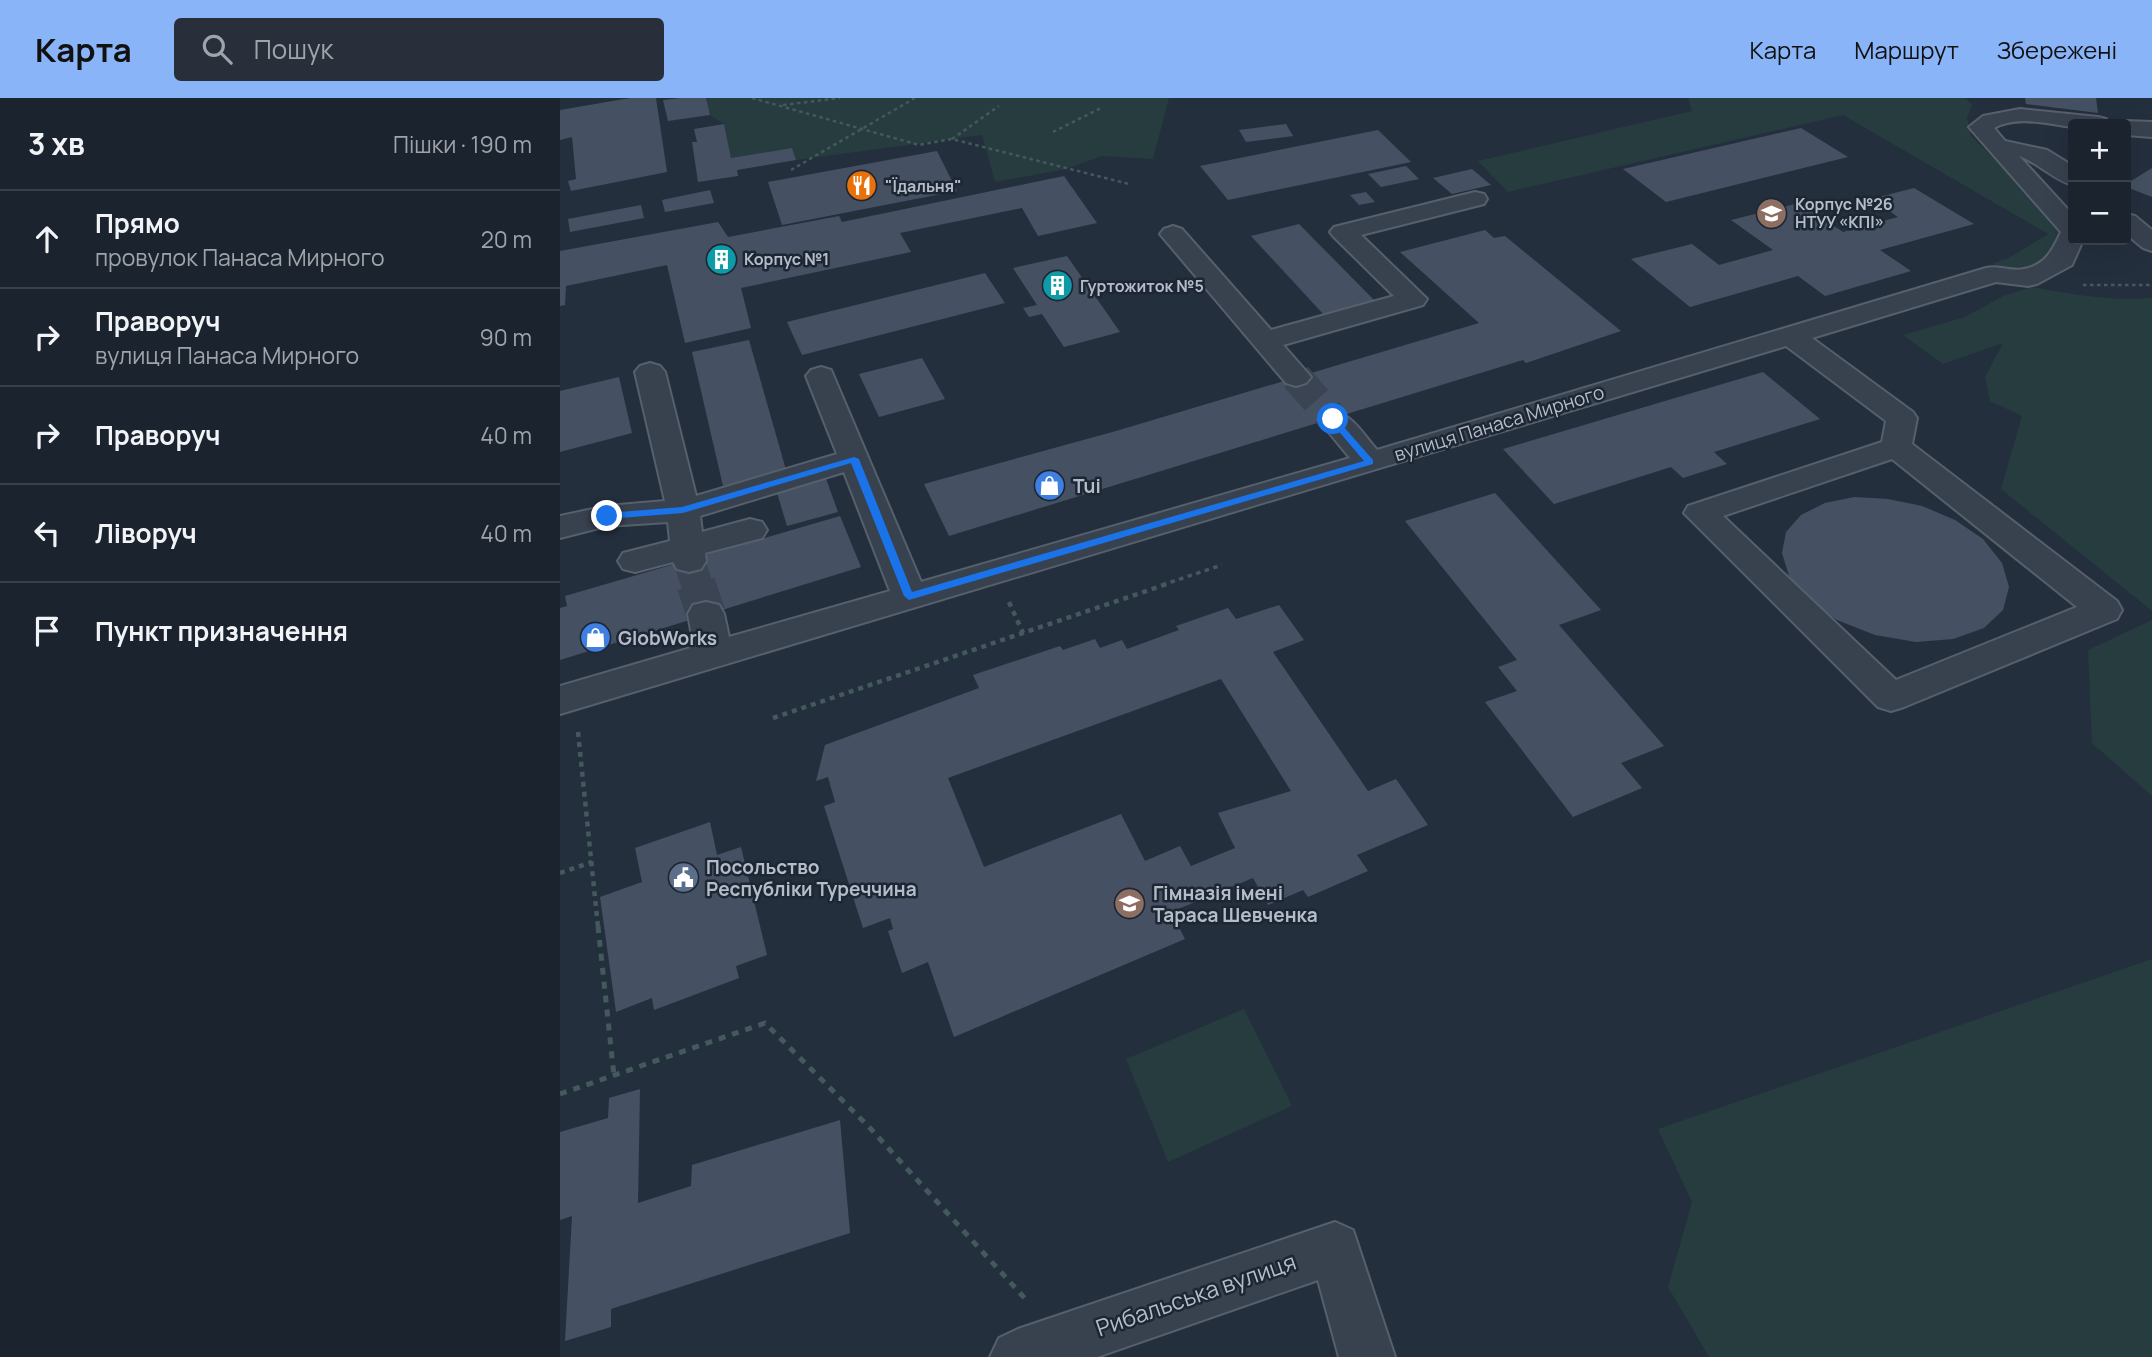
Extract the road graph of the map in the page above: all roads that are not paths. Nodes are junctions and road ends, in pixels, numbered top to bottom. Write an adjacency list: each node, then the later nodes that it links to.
1 (2008, 106): 2 (street); 5 (street)
2 (2073, 119)
3 (2131, 128): 4 (street)
4 (2151, 130)
5 (1997, 147): 6 (street); 9 (street)
6 (2068, 174)
7 (1475, 199): 14 (street)
8 (2131, 225): 11 (street)
9 (2068, 226)
10 (1173, 234): 14 (street)
11 (2152, 243)
12 (2068, 245): 13 (street, вулиця Панаса Мирного)
13 (1791, 336): 19 (street); 21 (street, вулиця Панаса Мирного)
14 (1265, 341): 17 (street)
15 (650, 372): 22 (street)
16 (821, 376): 20 (street)
17 (1296, 377)
18 (1333, 419): 21 (street)
19 (1896, 447): 19 (street)
20 (854, 459): 22 (street); 27 (street)
21 (1370, 462): 27 (street, вулиця Панаса Мирного)
22 (683, 510): 23 (street); 25 (street)
23 (560, 527)
24 (750, 530): 25 (street)
25 (688, 555): 26 (street)
26 (635, 561)
27 (909, 596): 29 (street, вулиця Панаса Мирного)
28 (706, 614): 29 (street)
29 (715, 655): 30 (street, вулиця Панаса Мирного)
30 (569, 711)
31 (1018, 1357): 32 (street, Рибальська вулиця)
32 (1367, 1357)

